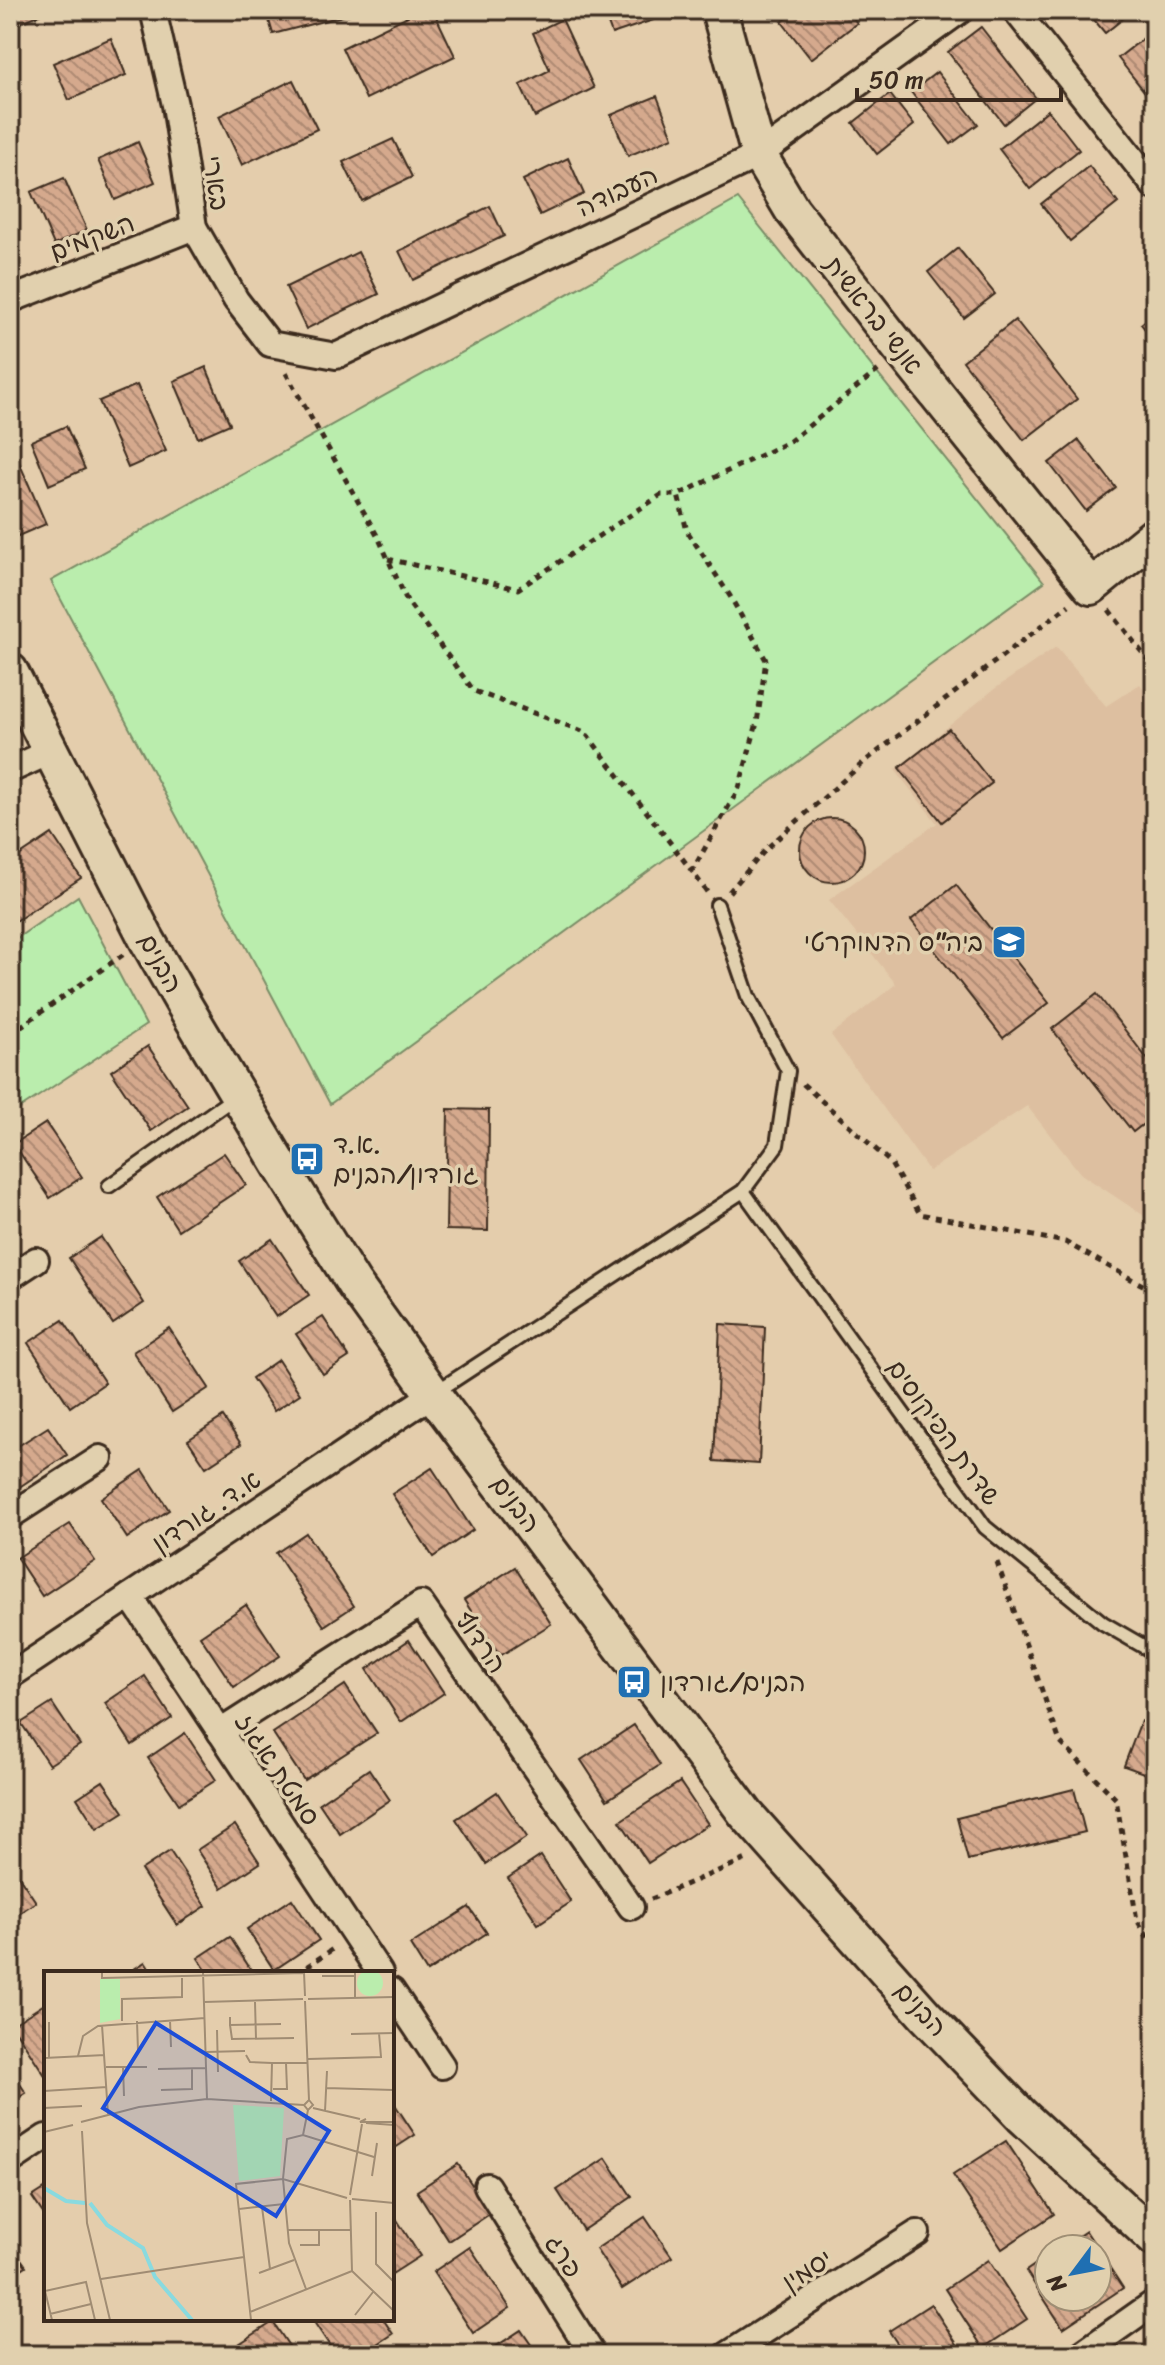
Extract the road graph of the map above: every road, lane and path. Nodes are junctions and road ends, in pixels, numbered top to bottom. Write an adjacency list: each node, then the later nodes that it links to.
1 (153, 10): 7 (street, בארי)
2 (719, 10): 5 (street, אנשי בראשית)
3 (961, 10): 5 (street, העבודה)
4 (1015, 10): 6 (street)
5 (759, 155): 9 (street, העבודה); 10 (street, אנשי בראשית)
6 (1155, 187)
7 (194, 227): 8 (street, השקמים); 9 (street, בארי)
8 (10, 300)
9 (270, 344): 13 (path)
10 (902, 351): 11 (path); 14 (street, אנשי בראשית)
11 (678, 495): 13 (path); 19 (path)
12 (1155, 535): 14 (street)
13 (388, 559): 19 (path)
14 (1091, 587): 15 (path); 20 (path)
15 (1155, 669)
16 (10, 671): 17 (street, הבנים)
17 (52, 751): 18 (street); 21 (street, הבנים)
18 (10, 770)
19 (692, 871): 20 (path)
20 (717, 905): 23 (lane)
21 (146, 938): 22 (path); 24 (street, הבנים)
22 (10, 1034)
23 (788, 1071): 26 (lane); 29 (path)
24 (238, 1095): 25 (lane); 30 (street, הבנים)
25 (109, 1186)
26 (743, 1191): 30 (lane); 33 (lane, שדרת הפיקוסים)
27 (36, 1260): 28 (street)
28 (10, 1277)
29 (1155, 1291)
30 (433, 1394): 34 (street, א.ד. גורדון); 38 (street, הבנים)
31 (100, 1458): 32 (street)
32 (10, 1516)
33 (985, 1527): 35 (lane, שדרת הפיקוסים); 41 (path)
34 (130, 1596): 36 (street, א.ד. גורדון); 37 (street, סמטת אגוז)
35 (1155, 1653)
36 (10, 1676)
37 (220, 1732): 39 (street, הרדוף); 40 (street, סמטת אגוז)
38 (776, 1847): 39 (path); 50 (street, הבנים)
39 (631, 1907)
40 (355, 1935): 42 (path); 43 (street, סמטת אגוז)
41 (1155, 1949)
42 (300, 1971)
43 (379, 1971)
44 (394, 1994): 45 (street)
45 (442, 2066)
46 (44, 2138): 47 (street)
47 (10, 2161)
48 (487, 2186): 52 (street, פרג)
49 (917, 2233): 53 (street, יסמין)
50 (1155, 2239)
51 (1155, 2302): 54 (street)
52 (593, 2355)
53 (727, 2355)
54 (1080, 2355)

